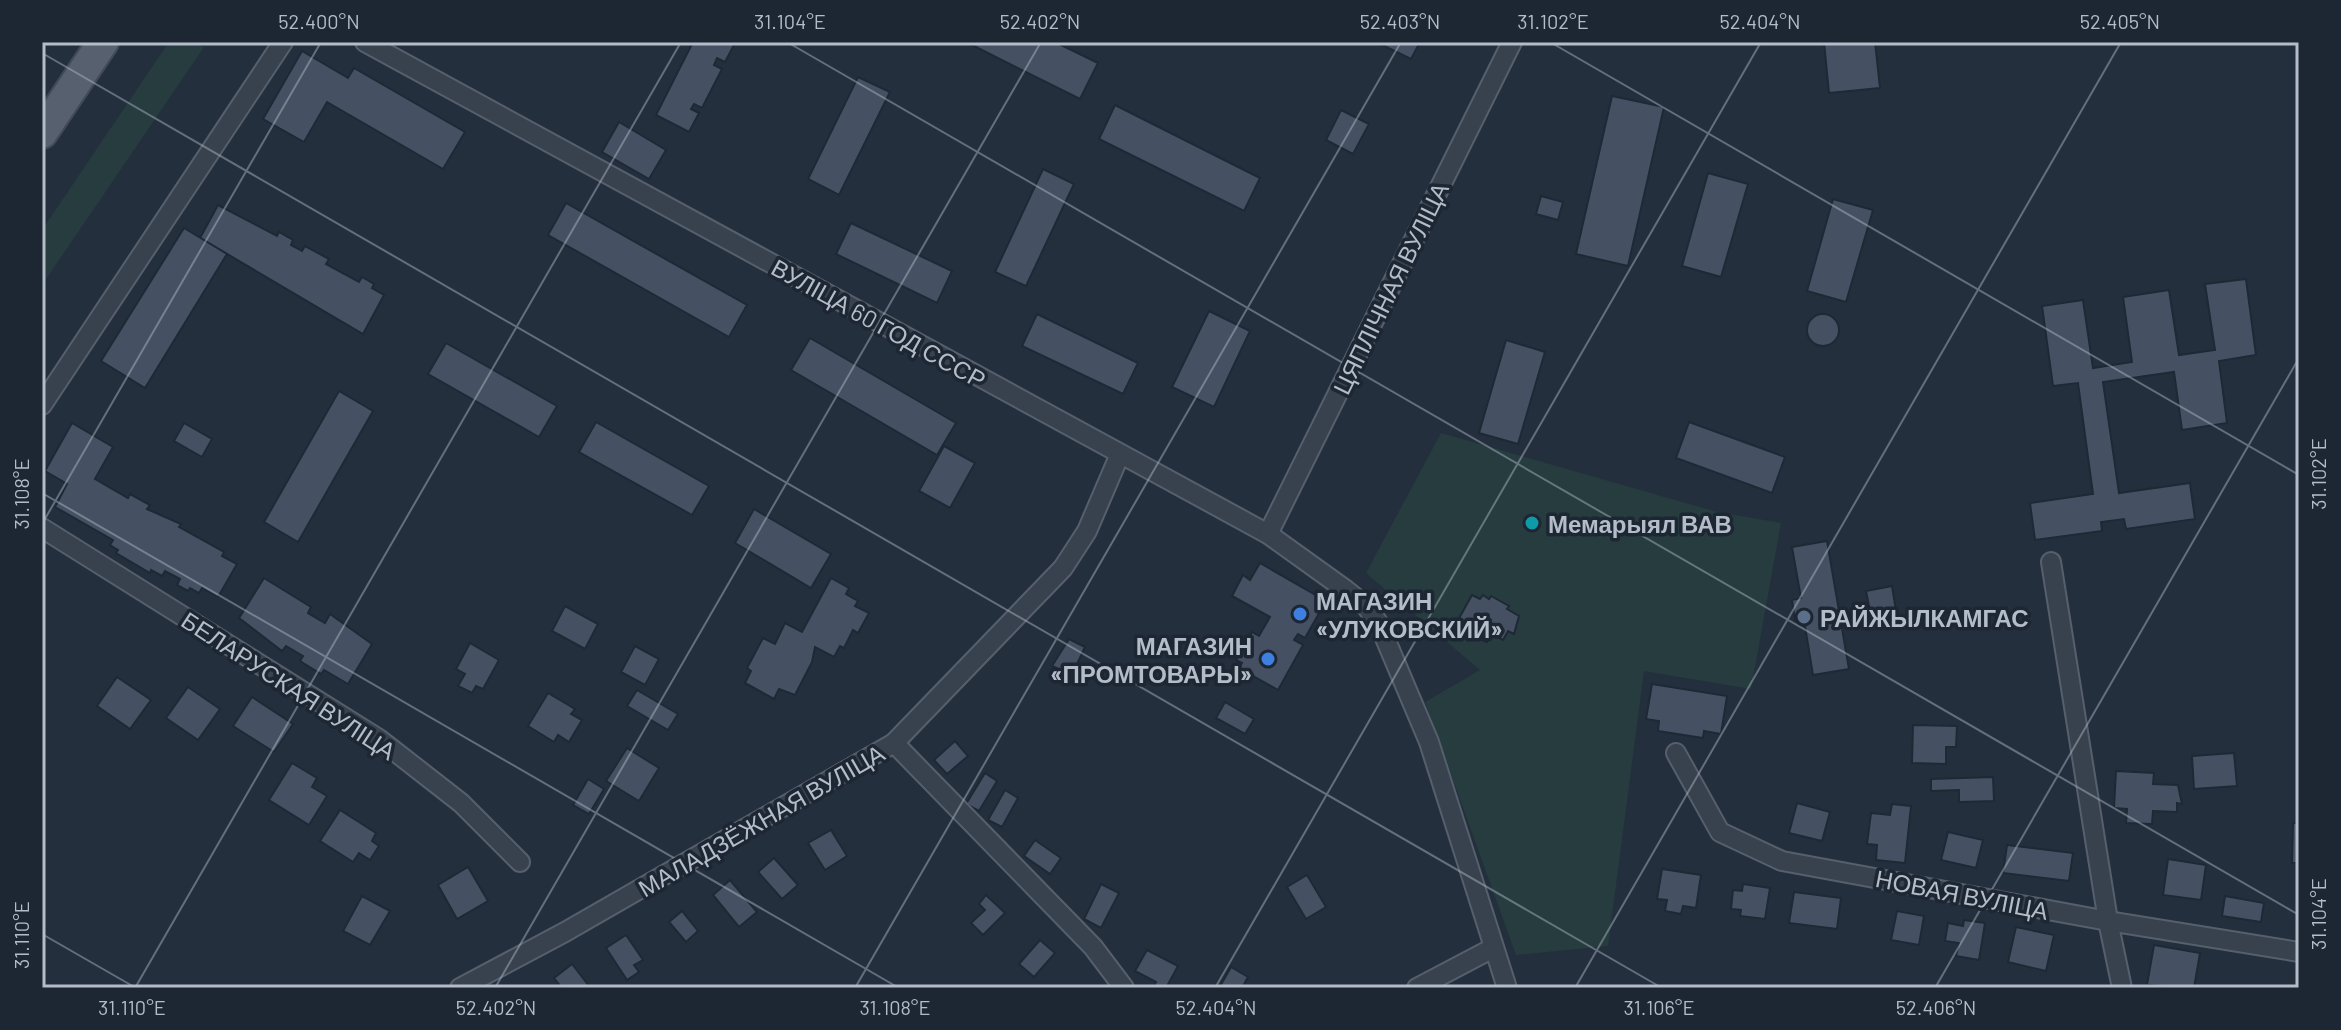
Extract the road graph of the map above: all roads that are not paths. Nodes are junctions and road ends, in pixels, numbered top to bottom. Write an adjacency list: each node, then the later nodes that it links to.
1 (103, 42): 5 (main road)
2 (283, 42): 6 (street)
3 (365, 42): 7 (street, ВУЛІЦА 60 ГОД СССР)
4 (1512, 42): 9 (street, ЦЯПЛІЧНАЯ ВУЛІЦА)
5 (42, 133)
6 (42, 405)
7 (1120, 454): 9 (street, ВУЛІЦА 60 ГОД СССР); 11 (street, МАЛАДЗЁЖНАЯ ВУЛІЦА)
8 (42, 528): 13 (street, БЕЛАРУСКАЯ ВУЛІЦА)
9 (1268, 534): 15 (street, ВУЛІЦА 60 ГОД СССР)
10 (2051, 562): 14 (street)
11 (894, 743): 17 (street, МАЛАДЗЁЖНАЯ ВУЛІЦА); 18 (street)
12 (1676, 753): 14 (street, НОВАЯ ВУЛІЦА)
13 (520, 862)
14 (2108, 921): 16 (street, НОВАЯ ВУЛІЦА); 21 (street)
15 (1493, 948): 19 (street); 20 (street, ВУЛІЦА 60 ГОД СССР)
16 (2299, 952)
17 (460, 988)
18 (1124, 988)
19 (1417, 988)
20 (1507, 988)
21 (2122, 988)

